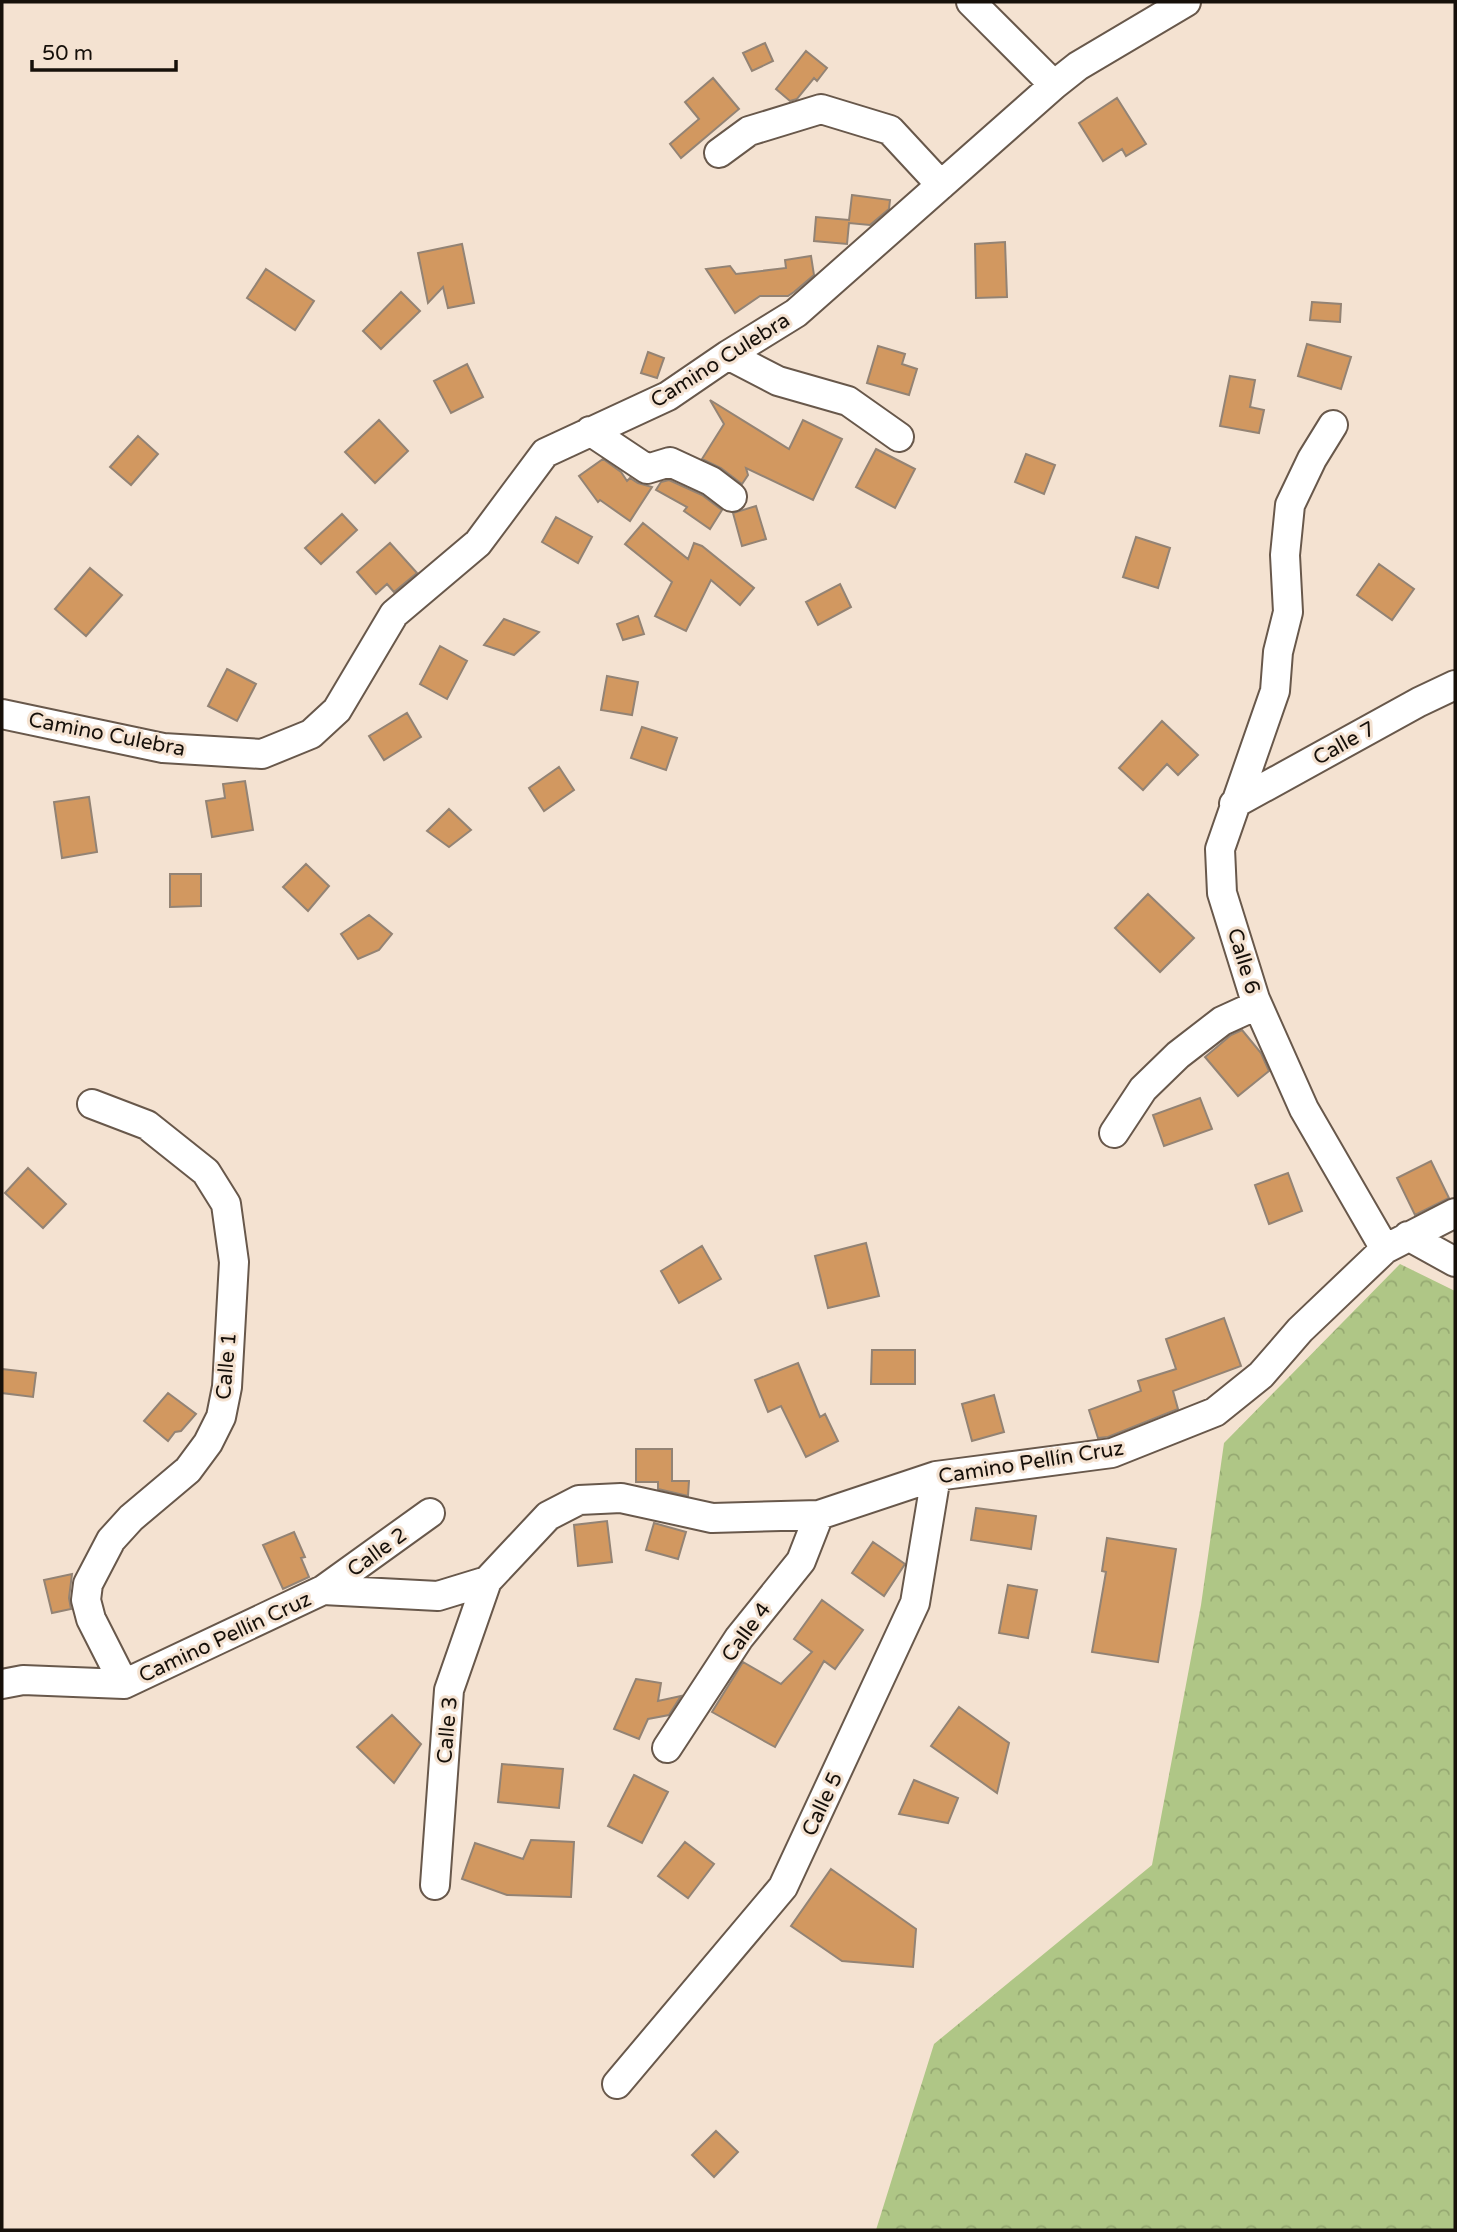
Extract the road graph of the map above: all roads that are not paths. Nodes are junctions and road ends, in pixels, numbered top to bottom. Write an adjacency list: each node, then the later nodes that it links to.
1 (971, 2): 3 (street)
2 (1186, 2): 3 (street, Camino Culebra)
3 (1054, 85): 5 (street, Camino Culebra)
4 (719, 153): 5 (street)
5 (941, 185): 6 (street, Camino Culebra)
6 (728, 355): 8 (street, Camino Culebra); 9 (street)
7 (1333, 425): 13 (street, Calle 6)
8 (590, 431): 10 (street); 12 (street, Camino Culebra)
9 (899, 437)
10 (732, 497)
11 (1455, 685): 13 (street, Calle 7)
12 (2, 713)
13 (1234, 804): 14 (street, Calle 6)
14 (1257, 1005): 16 (street); 18 (street, Calle 6)
15 (92, 1104): 26 (street, Calle 1)
16 (1114, 1133)
17 (1455, 1213): 18 (street, Camino Pellín Cruz)
18 (1396, 1242): 19 (street); 20 (street, Camino Pellín Cruz)
19 (1455, 1262)
20 (936, 1476): 22 (street, Camino Pellín Cruz); 29 (street, Calle 5)
21 (430, 1513): 24 (street, Calle 2)
22 (819, 1514): 23 (street, Camino Pellín Cruz); 27 (street, Calle 4)
23 (487, 1581): 24 (street, Camino Pellín Cruz); 28 (street, Calle 3)
24 (323, 1590): 26 (street, Camino Pellín Cruz)
25 (2, 1684): 26 (street, Camino Pellín Cruz)
26 (124, 1684)
27 (667, 1748)
28 (435, 1885)
29 (617, 2084)

